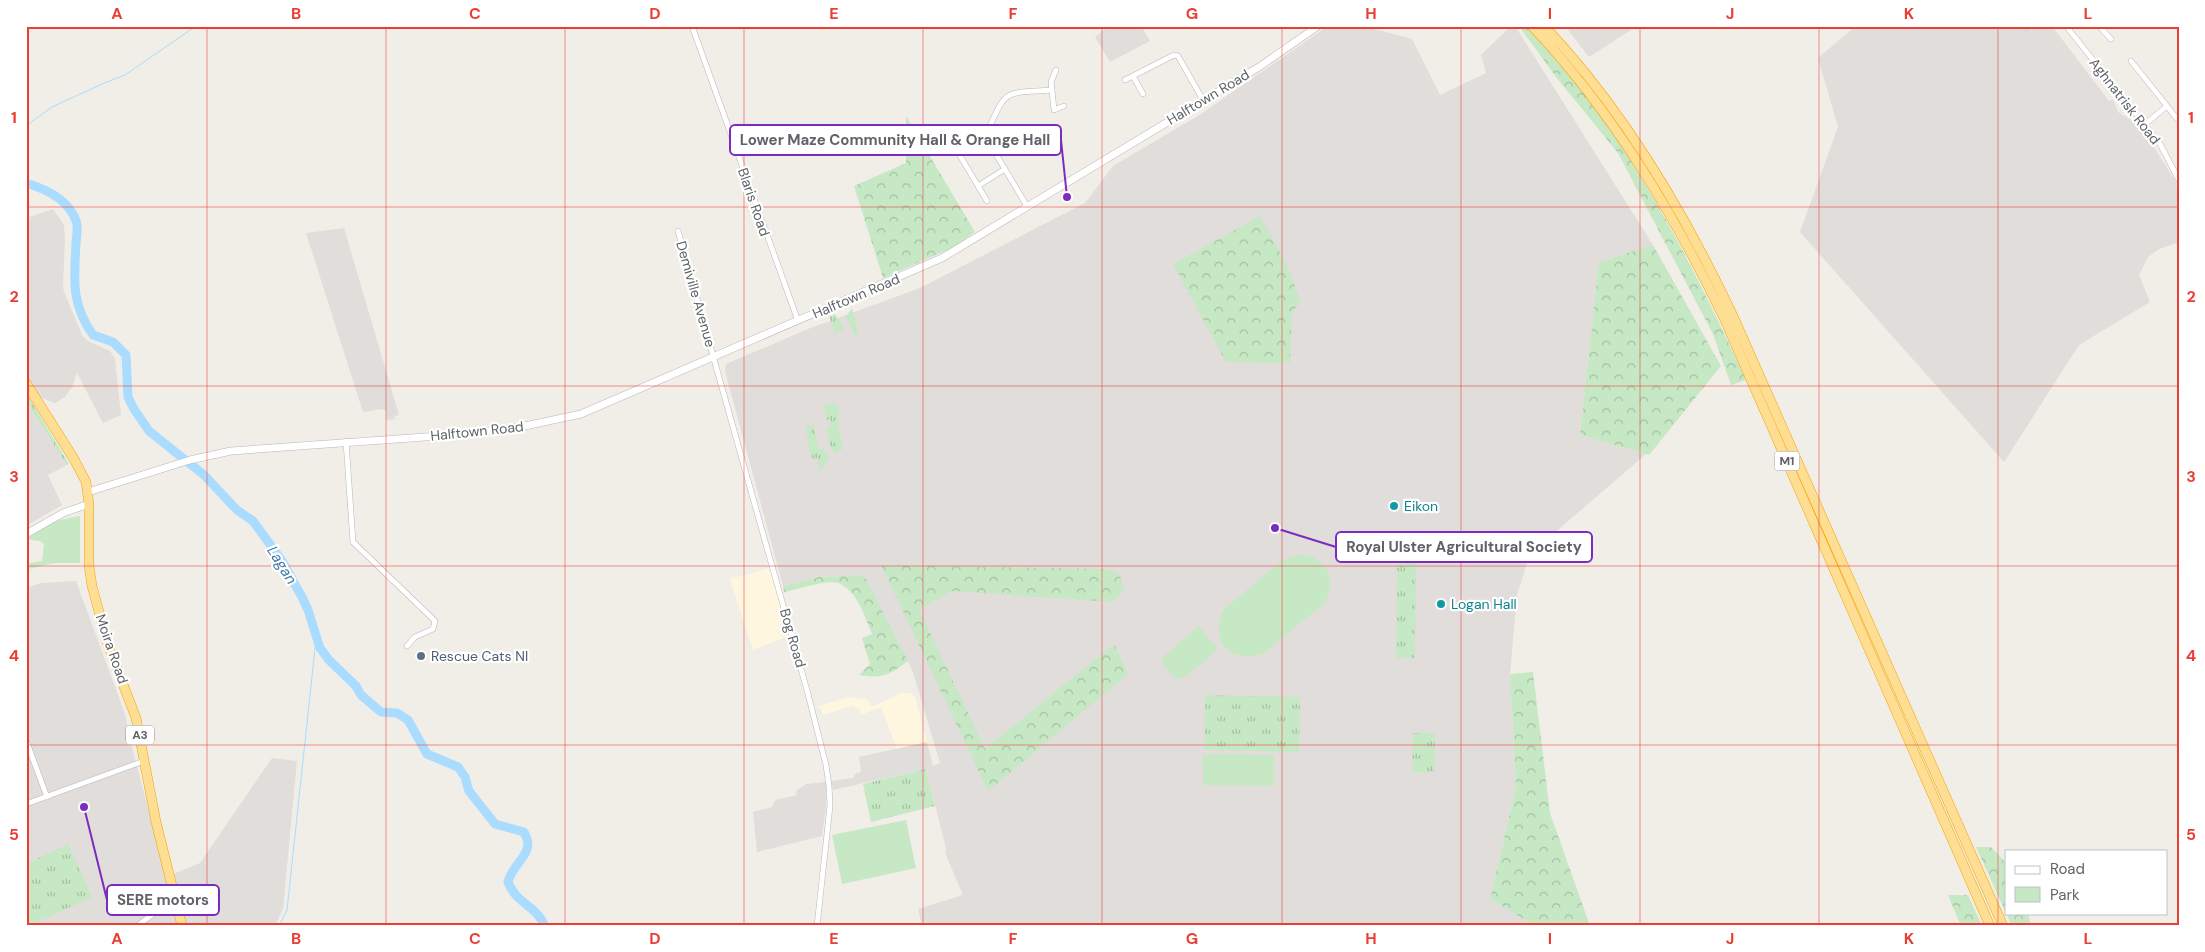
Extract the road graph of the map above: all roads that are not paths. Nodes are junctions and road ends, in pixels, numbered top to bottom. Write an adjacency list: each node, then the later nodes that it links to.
1 (692, 26): 26 (street, Blaris Road)
2 (1318, 26): 14 (street, Halftown Road)
3 (1532, 26): 42 (highway, M1)
4 (1544, 26): 43 (highway, M1)
5 (2066, 26): 18 (street, Aghnatrisk Road)
6 (2099, 26): 7 (street)
7 (2111, 39)
8 (2131, 61): 16 (street)
9 (1056, 70): 12 (street)
10 (1133, 76): 11 (street); 13 (street); 14 (street)
11 (1125, 80)
12 (1052, 90): 15 (street); 20 (street)
13 (1143, 94)
14 (1202, 100): 24 (street, Halftown Road)
15 (1064, 106)
16 (2167, 106): 17 (street); 18 (street)
17 (2177, 119)
18 (2144, 124): 21 (street, Aghnatrisk Road)
19 (956, 149): 22 (street)
20 (1005, 169): 22 (street); 24 (street)
21 (2179, 180)
22 (978, 186): 23 (street)
23 (987, 201)
24 (1027, 206): 26 (street, Halftown Road)
25 (678, 231): 27 (street, Demiville Avenue)
26 (798, 321): 27 (street, Halftown Road)
27 (713, 356): 29 (street, Halftown Road); 41 (street, Bog Road)
28 (26, 383): 30 (highway, Moira Road / A3)
29 (346, 441): 30 (street, Halftown Road); 33 (street)
30 (88, 492): 31 (highway, Moira Road / A3)
31 (90, 504): 32 (street); 35 (highway, Moira Road / A3)
32 (26, 534)
33 (407, 646)
34 (26, 740): 36 (street)
35 (144, 761): 36 (street); 38 (highway, Moira Road / A3)
36 (47, 797): 37 (street)
37 (26, 804)
38 (176, 902): 39 (street); 40 (highway, Moira Road / A3)
39 (137, 926)
40 (182, 926)
41 (817, 926)
42 (1990, 926)
43 (2003, 926)

